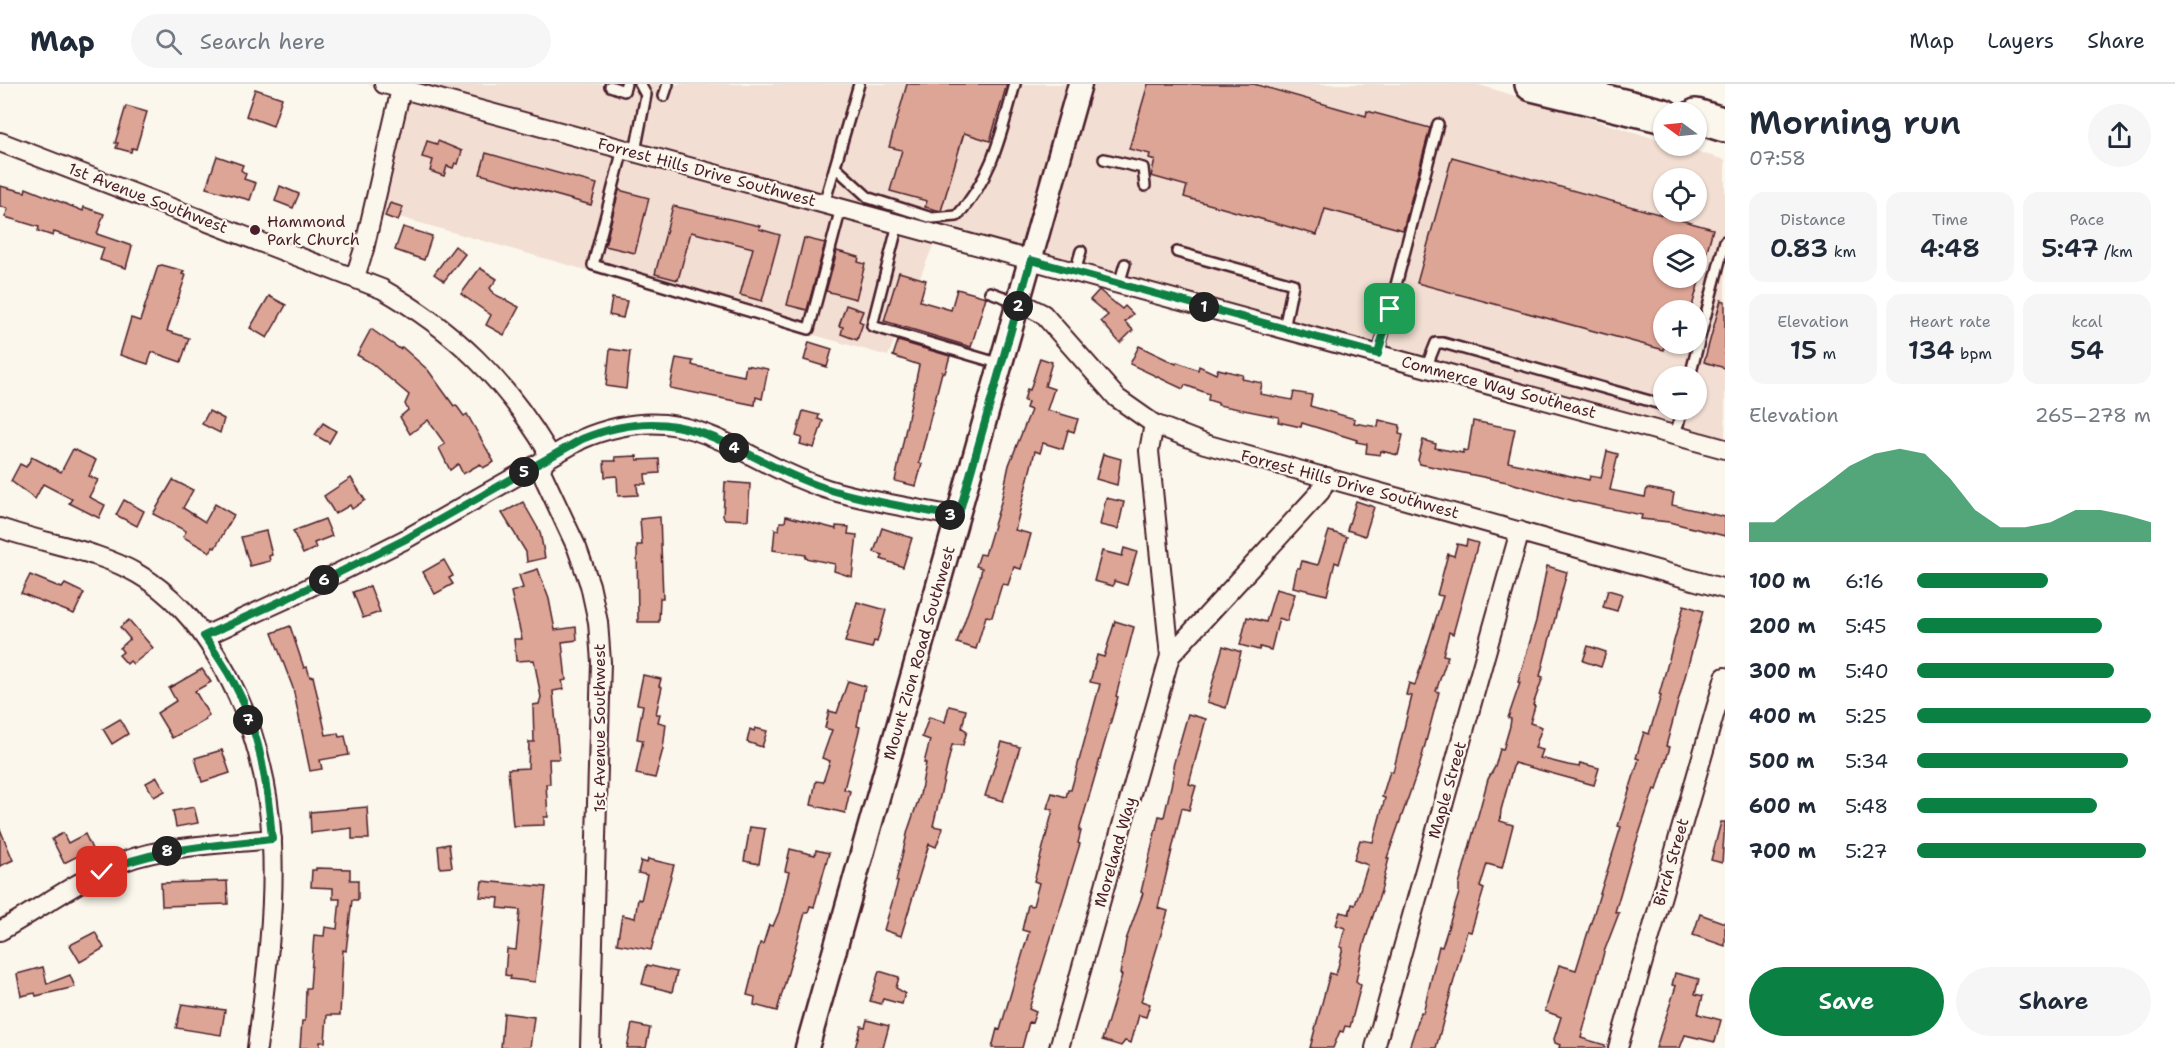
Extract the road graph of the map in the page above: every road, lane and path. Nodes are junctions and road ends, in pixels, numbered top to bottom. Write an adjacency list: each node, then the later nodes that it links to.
1 (626, 84): 10 (lane)
2 (640, 84): 20 (lane)
3 (668, 84): 11 (lane)
4 (859, 84): 22 (lane)
5 (1015, 84): 22 (lane)
6 (1080, 84): 29 (street, Mount Zion Road Southwest)
7 (1532, 84): 13 (highway)
8 (1597, 84): 12 (highway)
9 (393, 86): 20 (street, Forrest Hills Drive Southwest); 32 (street)
10 (610, 86)
11 (664, 96)
12 (1655, 102)
13 (1653, 113)
14 (1707, 119): 16 (highway)
15 (1438, 124): 37 (lane)
16 (1725, 125)
17 (1707, 127): 18 (highway)
18 (1725, 131)
19 (0, 142): 32 (street, 1st Avenue Southwest)
20 (629, 151): 24 (street, Forrest Hills Drive Southwest); 24 (lane)
21 (1104, 159): 23 (lane)
22 (835, 167): 24 (lane)
23 (1144, 186)
24 (833, 206): 25 (street, Forrest Hills Drive Southwest)
25 (898, 224): 29 (street, Forrest Hills Drive Southwest); 38 (lane)
26 (1725, 242): 39 (lane)
27 (1081, 251): 31 (lane)
28 (1177, 252): 36 (lane)
29 (1031, 260): 31 (street, Commerce Way Southeast); 35 (street, Mount Zion Road Southwest)
30 (1125, 264): 33 (lane)
31 (1075, 272): 33 (street, Commerce Way Southeast)
32 (355, 277): 46 (street, 1st Avenue Southwest)
33 (1119, 284): 36 (street, Commerce Way Southeast)
34 (990, 292): 35 (lane)
35 (1019, 302): 38 (street, Mount Zion Road Southwest); 43 (street, Forrest Hills Drive Southwest)
36 (1284, 329): 37 (street, Commerce Way Southeast)
37 (1378, 354): 40 (street, Commerce Way Southeast)
38 (1001, 364): 48 (street, Mount Zion Road Southwest)
39 (1693, 366)
40 (1426, 368): 41 (lane); 44 (street, Commerce Way Southeast)
41 (1653, 402)
42 (1679, 420): 44 (lane)
43 (1154, 424): 47 (street, Forrest Hills Drive Southwest); 53 (street, Moreland Way)
44 (1675, 435): 45 (street, Commerce Way Southeast)
45 (1725, 449)
46 (544, 460): 48 (street); 52 (street); 58 (street, 1st Avenue Southwest)
47 (1327, 477): 50 (street, Forrest Hills Drive Southwest); 53 (street, Moreland Way)
48 (958, 517): 59 (street, Mount Zion Road Southwest)
49 (0, 528): 52 (street)
50 (1520, 531): 51 (street, Forrest Hills Drive Southwest); 61 (street, Maple Street)
51 (1725, 589)
52 (204, 636): 55 (street)
53 (1170, 656): 60 (street, Moreland Way)
54 (1725, 677): 62 (street, Birch Street)
55 (272, 839): 56 (street); 57 (street)
56 (0, 931)
57 (257, 1048)
58 (590, 1048)
59 (807, 1048)
60 (1059, 1048)
61 (1375, 1048)
62 (1618, 1048)

